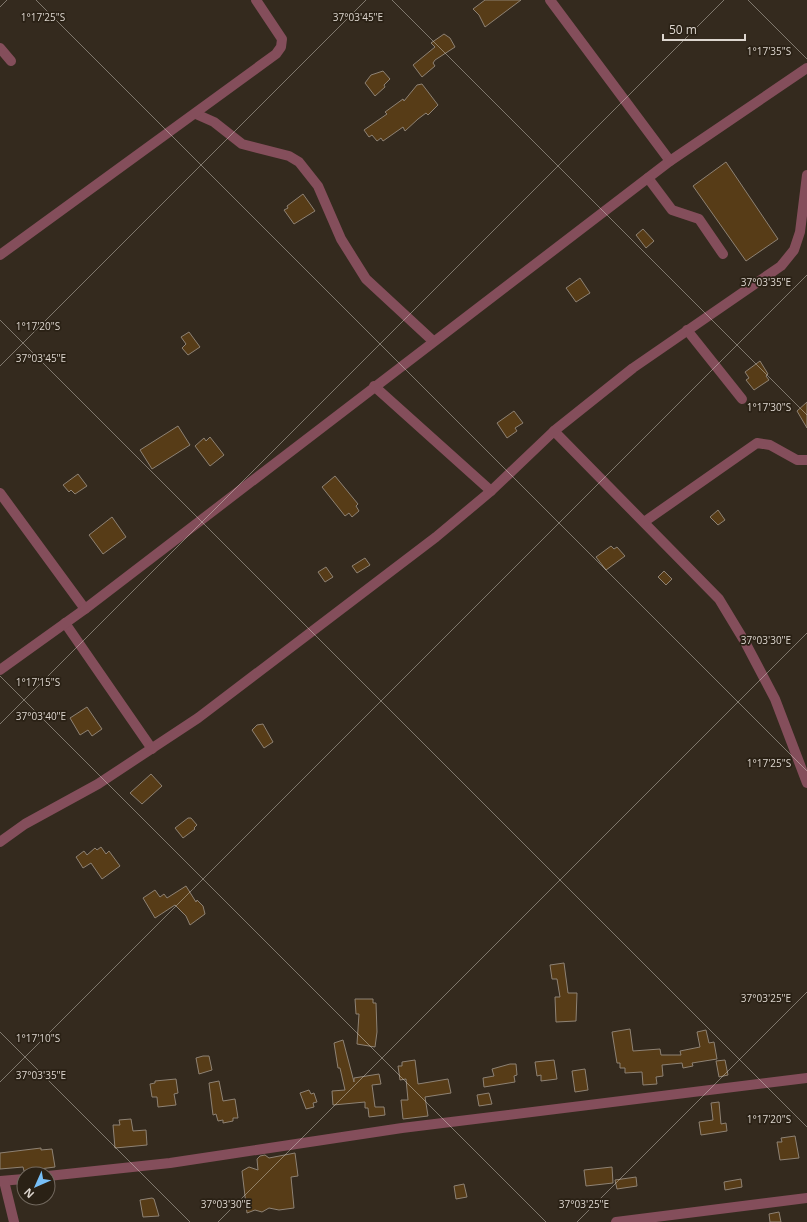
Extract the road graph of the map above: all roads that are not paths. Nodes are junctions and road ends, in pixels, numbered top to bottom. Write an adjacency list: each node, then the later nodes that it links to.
1 (256, 0): 6 (street)
2 (550, 0): 7 (street)
3 (0, 48): 4 (street)
4 (11, 61)
5 (807, 68): 7 (street)
6 (196, 114): 13 (street); 15 (street)
7 (670, 161): 9 (street)
8 (807, 175): 11 (street)
9 (648, 178): 12 (street); 15 (street)
10 (807, 236): 11 (street)
11 (796, 242): 14 (street)
12 (723, 254)
13 (0, 255)
14 (687, 330): 17 (street); 18 (street)
15 (433, 342): 16 (street)
16 (374, 386): 20 (street); 23 (street)
17 (742, 399)
18 (554, 431): 20 (street); 22 (street)
19 (807, 460): 22 (street)
20 (491, 491): 26 (street)
21 (0, 493): 23 (street)
22 (644, 522): 27 (street)
23 (85, 609): 24 (street)
24 (65, 623): 25 (street); 26 (street)
25 (0, 670)
26 (152, 749): 28 (street)
27 (807, 783)
28 (0, 842)
29 (807, 1078): 30 (street)
30 (56, 1175)
31 (16, 1180): 32 (street)
32 (2, 1181): 34 (street)
33 (807, 1198): 35 (street)
34 (14, 1222)
35 (616, 1222)

